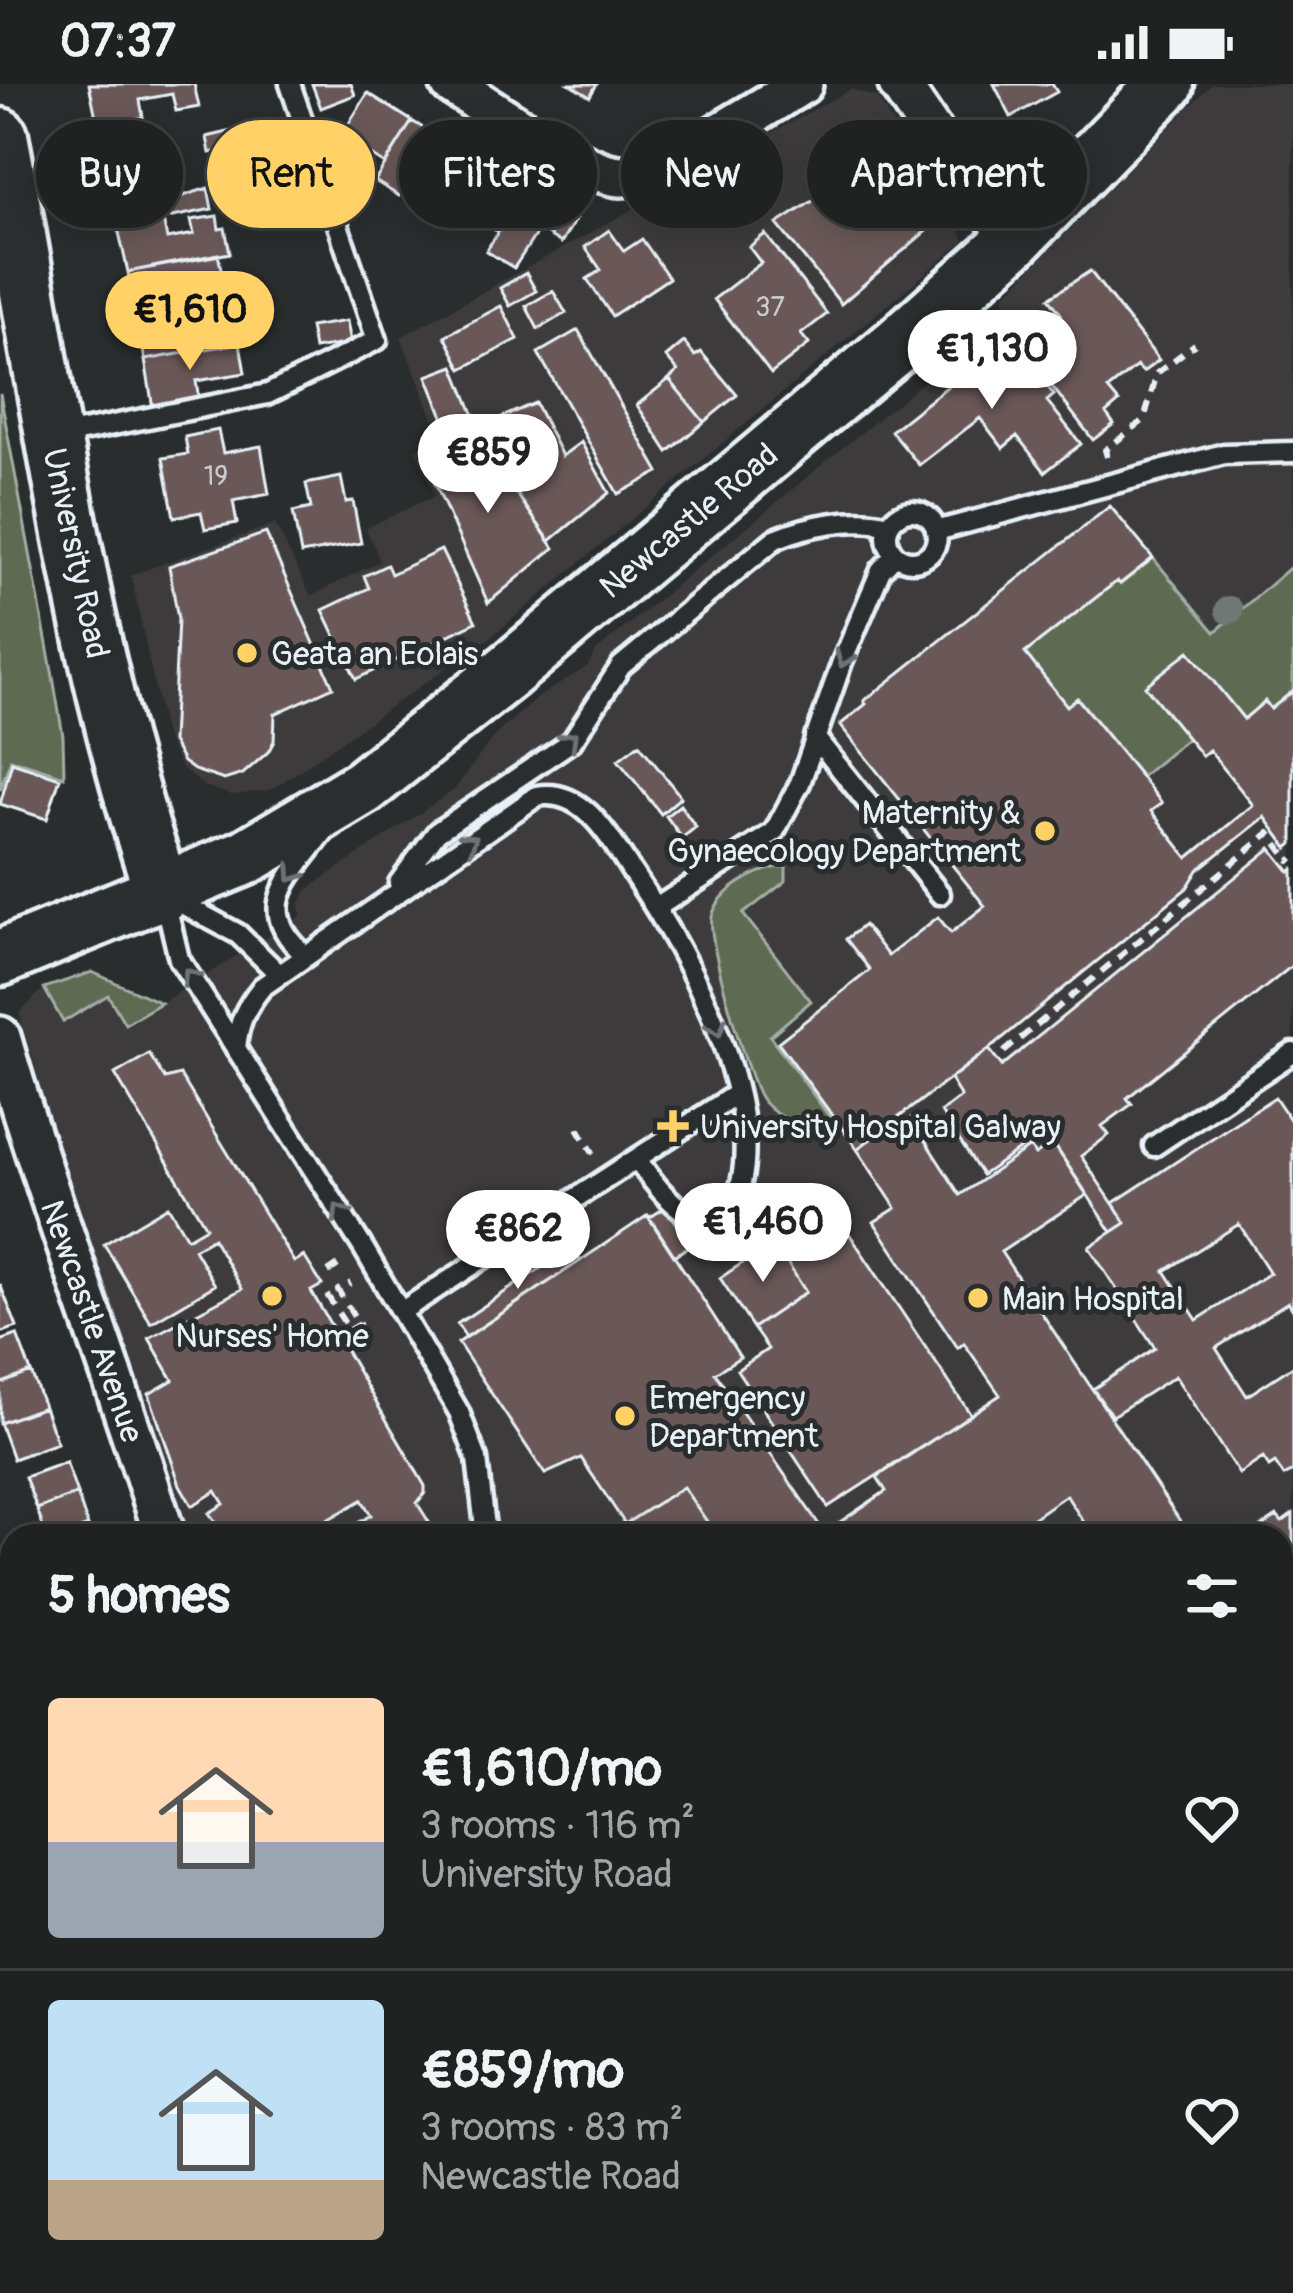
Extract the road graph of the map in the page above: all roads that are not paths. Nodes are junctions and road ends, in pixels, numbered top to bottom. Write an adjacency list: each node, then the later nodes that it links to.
1 (290, 84): 8 (lane)
2 (451, 84): 3 (street)
3 (802, 84)
4 (899, 84): 7 (street)
5 (1166, 84): 7 (main road, Newcastle Road)
6 (1, 149): 8 (main road, University Road)
7 (1016, 238): 14 (main road, Newcastle Road)
8 (53, 437): 15 (main road, University Road)
9 (1293, 452): 11 (lane)
10 (890, 525): 11 (lane); 12 (lane); 17 (lane, one-way to 10)
11 (936, 531): 12 (lane)
12 (895, 555): 13 (lane, one-way to 13)
13 (815, 737): 16 (lane); 18 (lane)
14 (350, 796): 15 (main road, Newcastle Road); 19 (lane, one-way to 19)
15 (163, 894): 20 (main road, Newcastle Road); 21 (lane); 23 (lane, one-way to 15)
16 (940, 895)
17 (389, 896): 18 (lane, one-way to 18); 19 (lane)
18 (656, 908): 25 (lane, one-way to 25)
19 (305, 956): 21 (lane)
20 (0, 958)
21 (279, 974): 23 (lane)
22 (0, 1036): 29 (street, Newcastle Avenue)
23 (236, 1049): 28 (lane, one-way to 23)
24 (1293, 1054): 26 (lane)
25 (736, 1094): 27 (lane); 27 (lane)
26 (1154, 1146)
27 (637, 1159): 28 (lane)
28 (402, 1311): 30 (lane)
29 (161, 1524)
30 (485, 1524)

